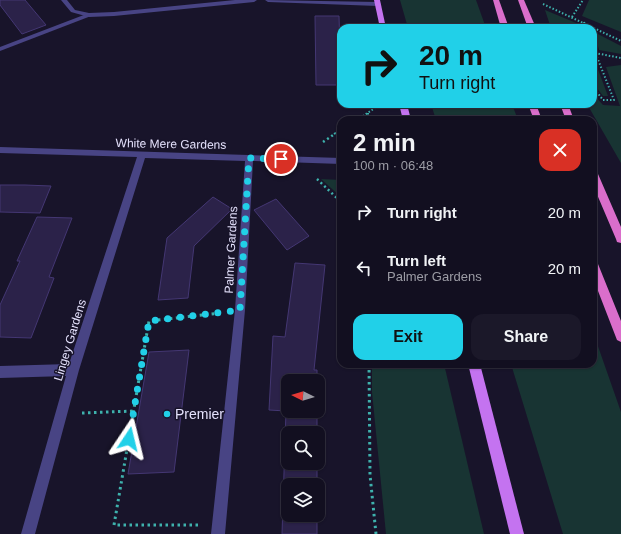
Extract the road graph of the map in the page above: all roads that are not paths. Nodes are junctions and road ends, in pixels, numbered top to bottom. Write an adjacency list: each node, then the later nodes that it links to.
1 (64, 0): 7 (street)
2 (254, 0): 7 (street)
3 (268, 0): 6 (street)
4 (496, 0): 9 (highway)
5 (520, 0): 10 (highway)
6 (378, 2): 8 (main road)
7 (89, 14): 11 (street)
8 (382, 24)
9 (504, 24)
10 (530, 24)
11 (0, 49)
12 (0, 150): 13 (street, White Mere Gardens)
13 (142, 156): 14 (street, White Mere Gardens); 23 (street, Lingey Gardens)
14 (249, 158): 15 (street, White Mere Gardens); 25 (street, Palmer Gardens)
15 (337, 161)
16 (597, 184): 17 (highway)
17 (605, 203): 18 (highway); 19 (highway)
18 (621, 229)
19 (621, 239)
20 (597, 274): 21 (highway)
21 (621, 336)
22 (475, 368): 27 (main road)
23 (73, 370): 24 (street); 26 (street, Lingey Gardens)
24 (0, 372)
25 (218, 530)
26 (28, 534)
27 (516, 534)

